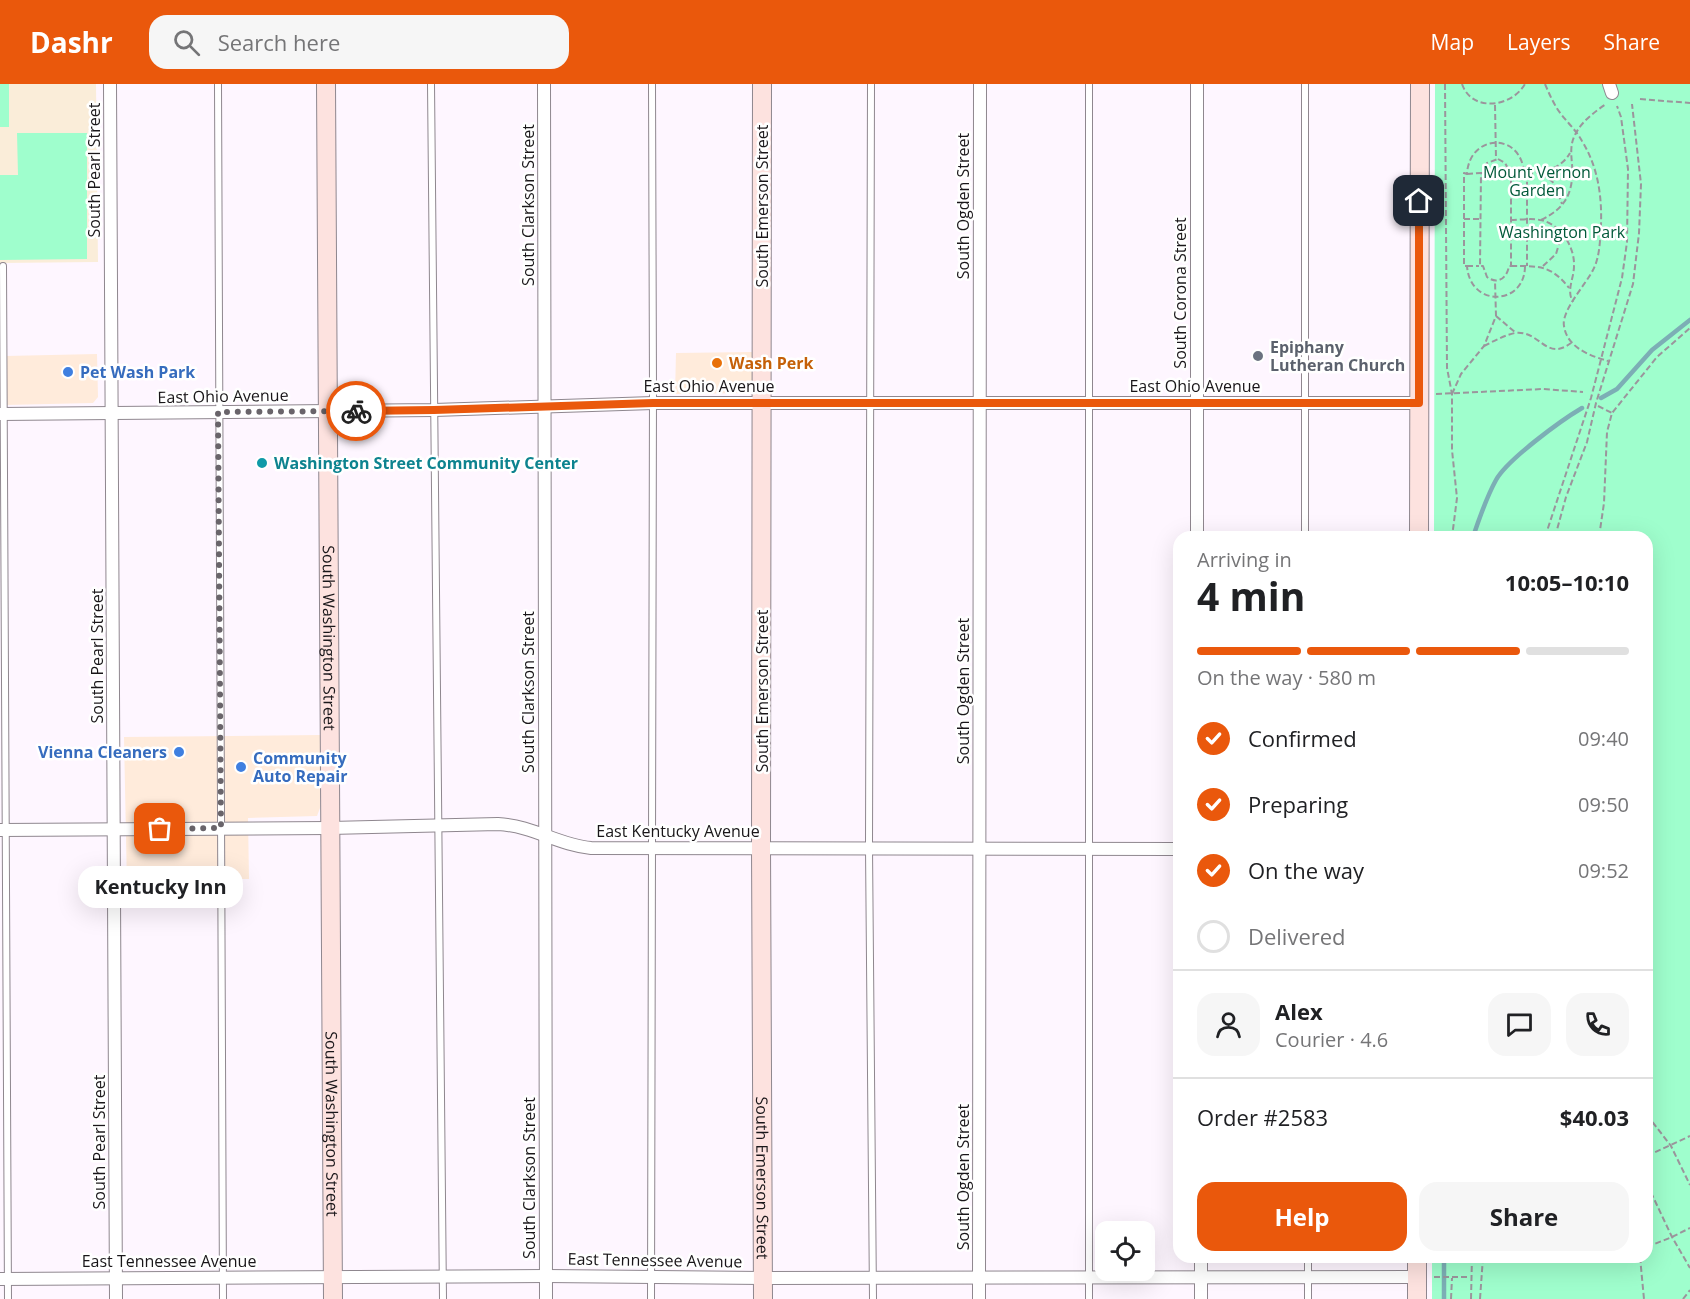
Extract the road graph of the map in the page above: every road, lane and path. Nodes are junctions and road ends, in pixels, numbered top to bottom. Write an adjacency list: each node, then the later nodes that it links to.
1 (110, 84): 71 (street, South Pearl Street)
2 (218, 84): 70 (lane)
3 (326, 84): 69 (street, South Washington Street)
4 (431, 84): 68 (lane)
5 (544, 84): 66 (street, South Clarkson Street)
6 (652, 84): 60 (lane)
7 (762, 84): 59 (street, South Emerson Street)
8 (871, 84): 61 (lane)
9 (980, 84): 62 (street, South Ogden Street)
10 (1089, 84): 63 (lane)
11 (1197, 84): 64 (street, South Corona Street)
12 (1305, 84): 65 (lane)
13 (1420, 84): 58 (street)
14 (1445, 84): 57 (path)
15 (1462, 84): 22 (path)
16 (1525, 84): 22 (path)
17 (1545, 84): 23 (path)
18 (1612, 92): 23 (path); 54 (path)
19 (1640, 99): 20 (path)
20 (1690, 103)
21 (1632, 104): 55 (path)
22 (1496, 105): 24 (path)
23 (1576, 132): 25 (path); 48 (path)
24 (1496, 143): 26 (path); 29 (path); 31 (path)
25 (1570, 153): 28 (path); 32 (path)
26 (1496, 159): 27 (path); 30 (path)
27 (1481, 173): 29 (path); 34 (path)
28 (1542, 173): 31 (path); 32 (path)
29 (1467, 174): 33 (path)
30 (1511, 174): 31 (path); 35 (path)
31 (1526, 174): 36 (path)
32 (1563, 204): 37 (path)
33 (1464, 219): 34 (path); 40 (path)
34 (1480, 219): 41 (path)
35 (1511, 220): 36 (path); 42 (path)
36 (1527, 220): 37 (path); 43 (path)
37 (1541, 220): 38 (path)
38 (1562, 234): 44 (path); 46 (path)
39 (3, 266): 72 (lane)
40 (1467, 266): 41 (path); 47 (path)
41 (1480, 266): 45 (path)
42 (1511, 266): 43 (path); 45 (path)
43 (1526, 266): 44 (path); 47 (path)
44 (1542, 267): 46 (path)
45 (1496, 281): 47 (path)
46 (1570, 289): 48 (path)
47 (1496, 297): 49 (path)
48 (1573, 302): 52 (path)
49 (1496, 316): 51 (path); 53 (path)
50 (1690, 327): 73 (path)
51 (1515, 333): 52 (path); 53 (path)
52 (1573, 342): 54 (path)
53 (1484, 346): 57 (path)
54 (1602, 359): 55 (path); 78 (path)
55 (1608, 361): 79 (path)
56 (1582, 392): 57 (path)
57 (1452, 394): 58 (path); 77 (path)
58 (1425, 398): 65 (street, East Ohio Avenue); 76 (street)
59 (763, 402): 60 (street, East Ohio Avenue); 61 (street, East Ohio Avenue); 87 (street, South Emerson Street)
60 (653, 403): 66 (street, East Ohio Avenue); 91 (lane)
61 (871, 403): 62 (street, East Ohio Avenue); 88 (lane)
62 (980, 403): 63 (street, East Ohio Avenue); 89 (street, South Ogden Street)
63 (1088, 403): 64 (street, East Ohio Avenue); 90 (lane)
64 (1197, 403): 65 (street, East Ohio Avenue); 74 (street, South Corona Street)
65 (1304, 403): 75 (lane)
66 (543, 406): 68 (street, East Ohio Avenue); 86 (street, South Clarkson Street)
67 (1598, 406): 73 (path)
68 (434, 410): 69 (street, East Ohio Avenue); 81 (lane)
69 (328, 411): 70 (street, East Ohio Avenue); 83 (street, South Washington Street)
70 (218, 412): 71 (street, East Ohio Avenue); 82 (lane)
71 (111, 413): 72 (street, East Ohio Avenue); 84 (street, South Pearl Street)
72 (1, 414): 85 (lane)
73 (1612, 414): 80 (path)
74 (1197, 531)
75 (1305, 531)
76 (1419, 531)
77 (1453, 531)
78 (1547, 531)
79 (1557, 531)
80 (1600, 531)
81 (438, 826): 83 (street, East Kentucky Avenue); 86 (street, East Kentucky Avenue); 109 (lane)
82 (221, 828): 83 (street, East Kentucky Avenue); 84 (street, East Kentucky Avenue); 115 (lane)
83 (330, 828): 116 (street, South Washington Street)
84 (114, 829): 85 (street, East Kentucky Avenue); 122 (street, South Pearl Street)
85 (3, 830): 124 (lane)
86 (544, 834): 91 (street, East Kentucky Avenue); 110 (street, South Clarkson Street)
87 (761, 847): 88 (street, East Kentucky Avenue); 91 (street, East Kentucky Avenue); 123 (street, South Emerson Street)
88 (868, 848): 89 (street, East Kentucky Avenue); 117 (lane)
89 (980, 848): 90 (street, East Kentucky Avenue); 112 (street, South Ogden Street)
90 (1090, 848): 92 (street, East Kentucky Avenue); 118 (lane)
91 (652, 849): 111 (lane)
92 (1173, 849)
93 (1653, 1123): 95 (path)
94 (1690, 1136): 95 (path)
95 (1671, 1146): 96 (path); 97 (path)
96 (1653, 1154)
97 (1690, 1185)
98 (1653, 1197): 100 (path)
99 (1690, 1228): 100 (path)
100 (1672, 1237): 101 (path); 108 (path)
101 (1653, 1245)
102 (1201, 1263): 113 (street)
103 (1308, 1263): 114 (lane)
104 (1419, 1263): 119 (street)
105 (1472, 1263): 141 (path)
106 (1483, 1263): 142 (path)
107 (1641, 1263): 143 (path)
108 (1690, 1268)
109 (442, 1276): 110 (street, East Tennessee Avenue); 116 (street, East Tennessee Avenue); 130 (lane)
110 (546, 1276): 111 (street, East Tennessee Avenue); 131 (street, South Clarkson Street)
111 (651, 1276): 123 (street, East Tennessee Avenue); 132 (lane)
112 (979, 1276): 117 (street, East Tennessee Avenue); 118 (street, East Tennessee Avenue); 135 (street, South Ogden Street)
113 (1201, 1276): 114 (street, East Tennessee Avenue); 118 (street, East Tennessee Avenue); 137 (street)
114 (1308, 1276): 119 (street, East Tennessee Avenue); 138 (lane)
115 (223, 1277): 116 (street, East Tennessee Avenue); 122 (street, East Tennessee Avenue); 128 (lane)
116 (333, 1277): 129 (street, South Washington Street)
117 (874, 1277): 123 (street, East Tennessee Avenue); 134 (lane)
118 (1089, 1277): 136 (lane)
119 (1425, 1277): 120 (path); 139 (street)
120 (1452, 1277): 121 (path); 140 (path)
121 (1467, 1277)
122 (116, 1278): 124 (street, East Tennessee Avenue); 127 (street, South Pearl Street)
123 (763, 1278): 133 (street, South Emerson Street)
124 (4, 1279): 126 (lane)
125 (1690, 1290): 144 (path)
126 (8, 1299)
127 (116, 1299)
128 (223, 1299)
129 (333, 1299)
130 (443, 1299)
131 (546, 1299)
132 (651, 1299)
133 (763, 1299)
134 (873, 1299)
135 (979, 1299)
136 (1089, 1299)
137 (1201, 1299)
138 (1308, 1299)
139 (1417, 1299)
140 (1451, 1299)
141 (1471, 1299)
142 (1480, 1299)
143 (1644, 1299)
144 (1683, 1299)

